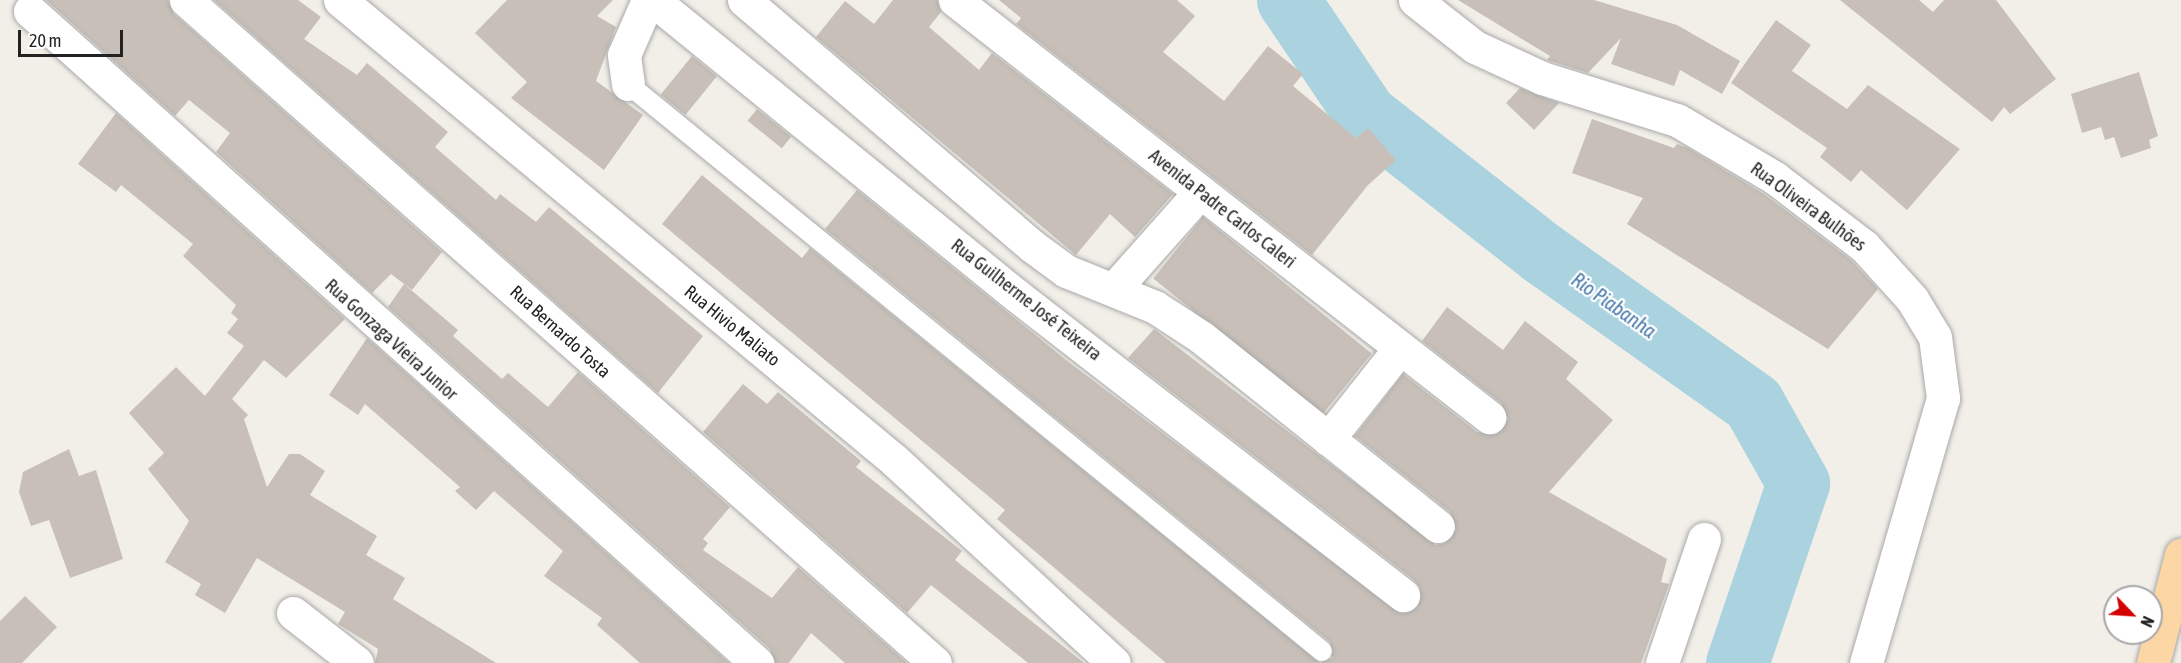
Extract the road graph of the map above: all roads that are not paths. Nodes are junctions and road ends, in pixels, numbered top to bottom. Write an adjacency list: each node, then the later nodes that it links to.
1 (186, 0): 23 (street, Rua Bernardo Tosta)
2 (340, 0): 24 (street, Rua Hivio Maliato)
3 (648, 0): 9 (street)
4 (653, 0): 18 (street, Rua Guilherme José Teixeira)
5 (744, 0): 11 (street)
6 (955, 0): 10 (street, Avenida Padre Carlos Caleri)
7 (1415, 0): 26 (street, Rua Oliveira Bulhões)
8 (30, 11): 22 (street, Rua Gonzaga Vieira Junior)
9 (628, 84): 20 (lane)
10 (1200, 192): 11 (street); 12 (street, Avenida Padre Carlos Caleri)
11 (1114, 289): 14 (street)
12 (1400, 348): 13 (street, Avenida Padre Carlos Caleri); 14 (street)
13 (1489, 417)
14 (1328, 439): 15 (street)
15 (1438, 526)
16 (1704, 538): 25 (street)
17 (2181, 555): 27 (main road)
18 (1403, 595)
19 (293, 614): 21 (street)
20 (1322, 651)
21 (357, 663)
22 (757, 663)
23 (935, 663)
24 (1114, 663)
25 (1662, 663)
26 (1866, 663)
27 (2153, 663)

